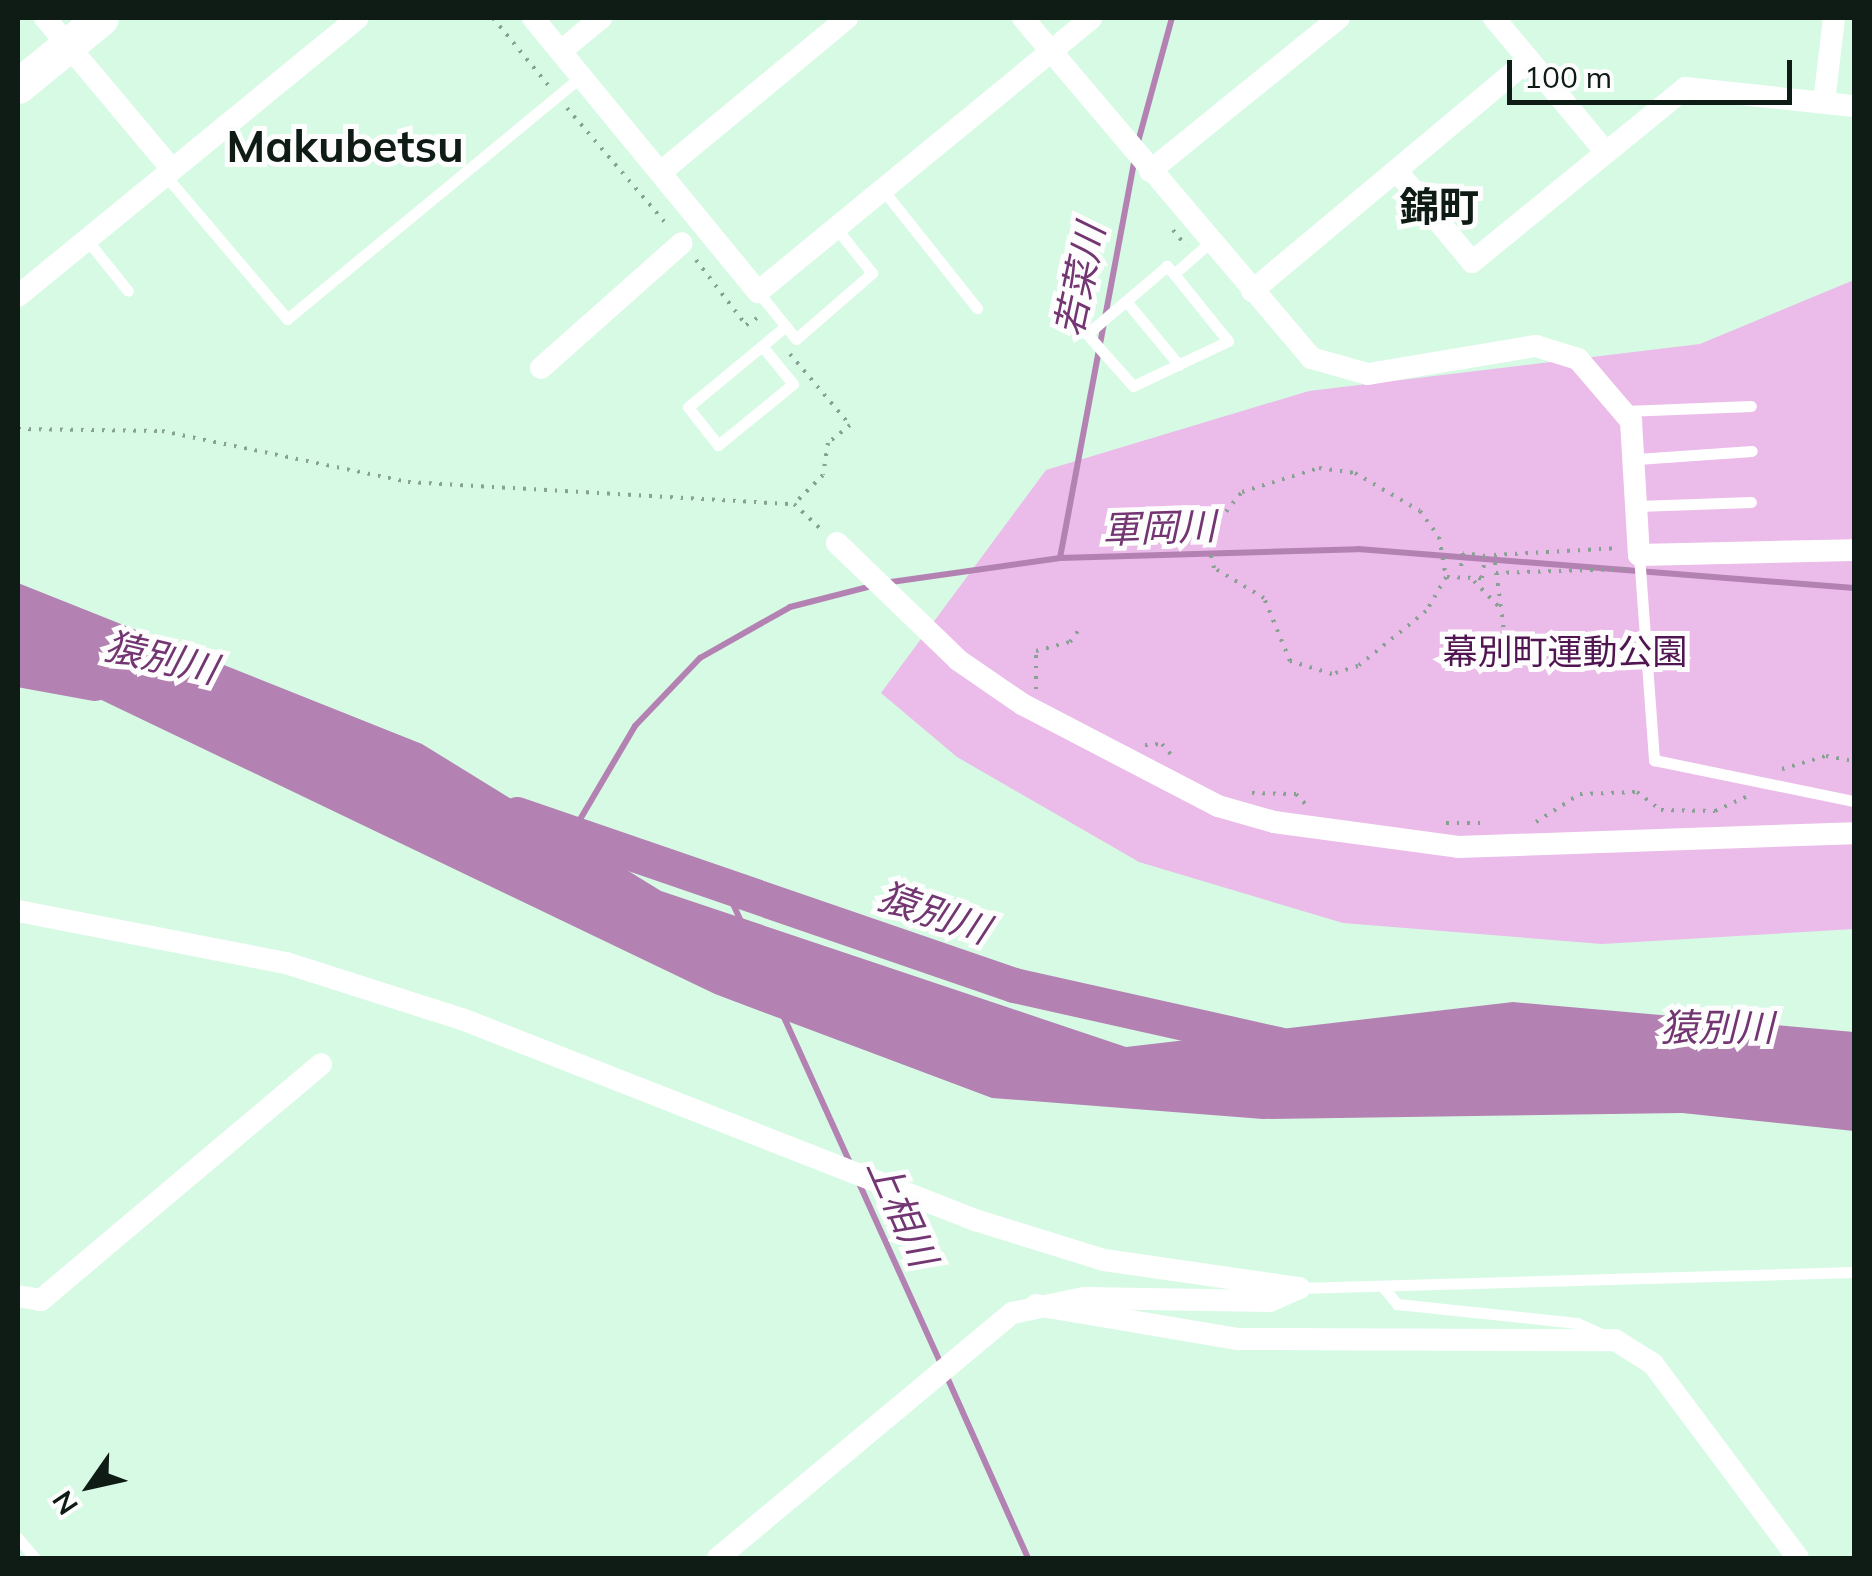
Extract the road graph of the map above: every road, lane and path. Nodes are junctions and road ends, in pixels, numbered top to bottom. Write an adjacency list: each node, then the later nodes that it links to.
1 (45, 18): 13 (street)
2 (101, 18): 13 (main road)
3 (358, 18): 23 (street)
4 (493, 18): 19 (path)
5 (533, 18): 14 (street)
6 (601, 18): 14 (street)
7 (847, 18): 25 (street)
8 (1024, 18): 15 (street)
9 (1091, 18): 15 (street)
10 (1338, 18): 24 (street)
11 (1494, 18): 16 (street)
12 (1834, 18): 20 (street)
13 (68, 45): 18 (main road); 23 (street)
14 (560, 51): 17 (street)
15 (1051, 51): 24 (street); 27 (street)
16 (1529, 60): 22 (street); 26 (street)
17 (582, 76): 19 (lane); 25 (street)
18 (18, 86)
19 (557, 97): 23 (lane); 31 (path)
20 (1824, 102): 21 (street); 22 (street)
21 (1854, 106)
22 (1604, 150): 26 (street)
23 (166, 170): 30 (street)
24 (1150, 170): 32 (street)
25 (661, 172): 37 (street)
26 (1397, 172): 35 (street)
27 (883, 190): 29 (street); 39 (lane)
28 (1170, 227): 32 (path)
29 (836, 228): 37 (street); 41 (lane)
30 (86, 238): 34 (lane); 36 (street)
31 (682, 242): 40 (path); 45 (street)
32 (1202, 249): 33 (lane); 35 (street)
33 (1174, 274): 38 (lane); 44 (lane)
34 (128, 291)
35 (1252, 292): 47 (street)
36 (18, 296)
37 (765, 300): 40 (path); 41 (lane)
38 (1126, 301): 44 (lane); 44 (lane)
39 (978, 308)
40 (760, 318): 42 (path)
41 (786, 326): 42 (lane)
42 (775, 335): 43 (lane); 52 (path)
43 (762, 346): 43 (lane)
44 (1179, 364)
45 (541, 368)
46 (1750, 406): 47 (lane)
47 (1625, 411): 50 (street)
48 (18, 429): 52 (path)
49 (1752, 451): 50 (lane)
50 (1637, 460): 53 (street)
51 (1751, 502): 53 (lane)
52 (794, 504): 54 (path)
53 (1638, 506): 57 (street)
54 (837, 542): 78 (street)
55 (1854, 550): 57 (street)
56 (1442, 556): 58 (path); 62 (path); 62 (path)
57 (1639, 557): 59 (path); 60 (path); 71 (lane)
58 (1458, 559): 59 (path); 61 (path)
59 (1492, 563): 60 (path); 63 (path)
60 (1496, 573): 64 (path)
61 (1460, 574): 62 (path); 63 (path)
62 (1446, 577)
63 (1474, 581): 64 (path)
64 (1500, 608): 66 (path)
65 (1081, 626): 67 (path)
66 (1509, 669)
67 (1038, 692)
68 (1131, 746): 70 (path)
69 (1854, 762): 71 (path)
70 (1185, 768)
71 (1764, 784): 73 (lane); 77 (path)
72 (1238, 793): 74 (path)
73 (1854, 800)
74 (1312, 812)
75 (1428, 823): 76 (path)
76 (1498, 824)
77 (1527, 824)
78 (1854, 833)
79 (18, 910): 82 (street)
80 (321, 1064): 84 (street)
81 (1854, 1272): 83 (lane)
82 (1299, 1288): 83 (lane); 85 (street)
83 (1384, 1288): 86 (lane)
84 (18, 1296)
85 (1036, 1305): 86 (street); 89 (street)
86 (1615, 1340): 90 (street)
87 (18, 1538): 88 (lane)
88 (34, 1558)
89 (718, 1558)
90 (1798, 1558)

